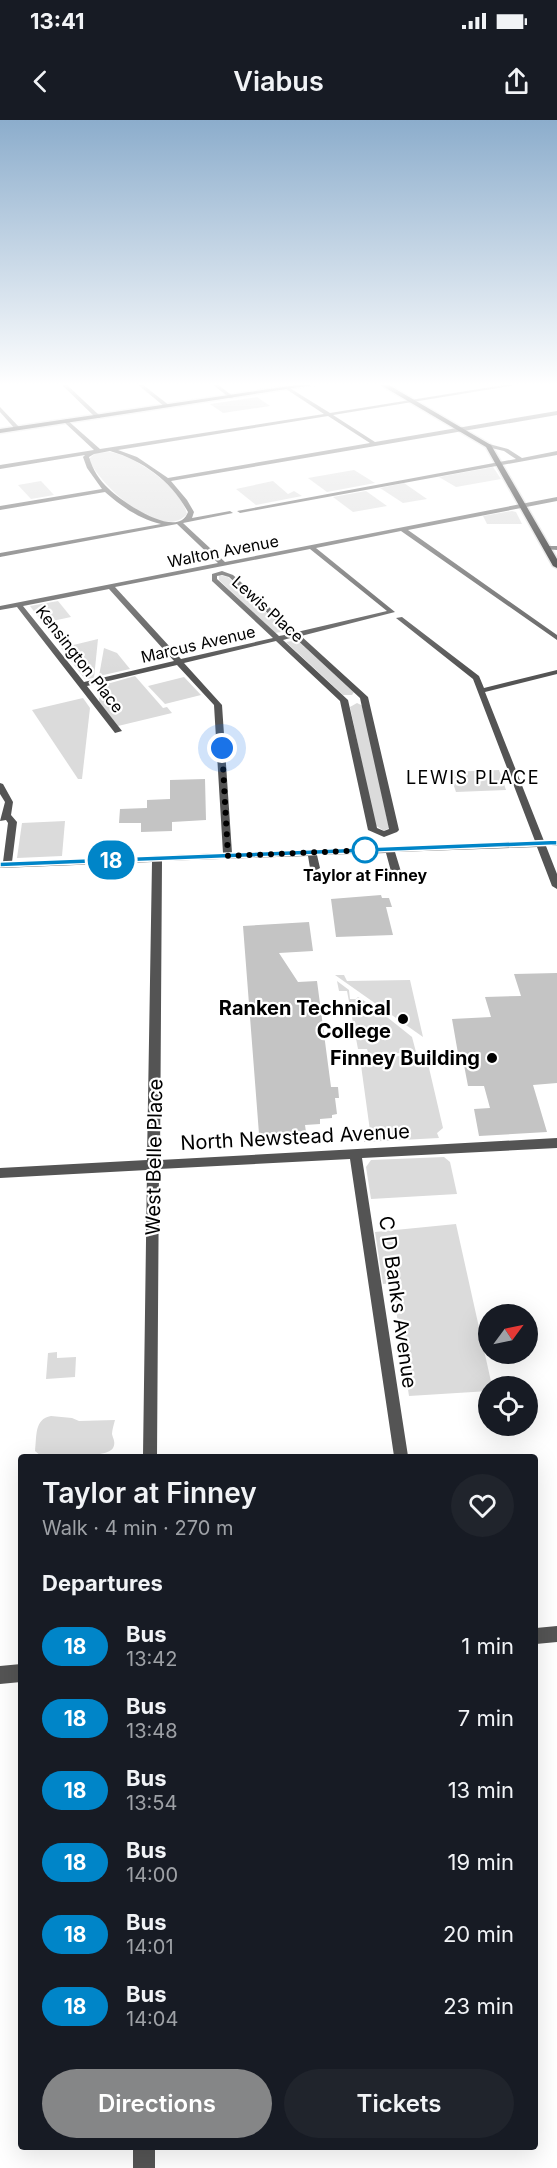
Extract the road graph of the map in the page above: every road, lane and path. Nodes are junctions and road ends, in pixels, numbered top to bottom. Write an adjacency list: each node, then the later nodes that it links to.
1 (98, 480): 5 (street)
2 (165, 480): 11 (street)
3 (414, 480): 9 (street)
4 (509, 480): 7 (main road)
5 (106, 490): 8 (street); 11 (street)
6 (557, 499): 7 (street, Walton Avenue)
7 (523, 505): 12 (street, Walton Avenue); 14 (main road)
8 (0, 508)
9 (240, 511)
10 (230, 513): 11 (street)
11 (178, 522): 16 (street); 17 (street)
12 (402, 529): 13 (street, Walton Avenue); 25 (street)
13 (311, 547): 17 (street, Walton Avenue); 23 (street, Marcus Avenue)
14 (547, 548): 15 (street); 18 (main road)
15 (557, 548)
16 (0, 555)
17 (223, 564): 19 (street, Walton Avenue)
18 (557, 566)
19 (111, 586): 20 (street, Walton Avenue); 26 (street)
20 (19, 605): 21 (street, Walton Avenue); 28 (street, Kensington Place)
21 (0, 608)
22 (400, 618): 29 (street)
23 (295, 634): 24 (street, Marcus Avenue); 24 (street, Lewis Place); 30 (street, Lewis Place)
24 (279, 638): 26 (street, Marcus Avenue); 31 (street, Lewis Place)
25 (557, 638)
26 (179, 662): 28 (street, Marcus Avenue); 39 (street)
27 (557, 672): 29 (street)
28 (81, 685): 32 (street, Kensington Place)
29 (482, 691): 35 (street)
30 (364, 697): 31 (street); 31 (street)
31 (344, 700)
32 (118, 731)
33 (0, 786): 34 (street)
34 (3, 817): 41 (street)
35 (539, 843): 36 (street); 37 (street); 44 (street)
36 (557, 843)
37 (390, 849): 38 (street); 43 (street)
38 (312, 852): 39 (street); 42 (street)
39 (228, 856): 40 (street)
40 (157, 858): 41 (street); 47 (street, West Belle Place)
41 (3, 864)
42 (315, 868)
43 (397, 875)
44 (557, 886)
45 (557, 1143): 46 (street, North Newstead Avenue)
46 (356, 1154): 47 (street, North Newstead Avenue); 50 (street, C D Banks Avenue)
47 (154, 1165): 48 (street, North Newstead Avenue); 49 (street, West Belle Place)
48 (0, 1173)
49 (150, 1454)
50 (401, 1454)
51 (557, 1634): 52 (street)
52 (538, 1635)
53 (18, 1673): 54 (street)
54 (0, 1675)
55 (144, 2150): 56 (street)
56 (144, 2168)

